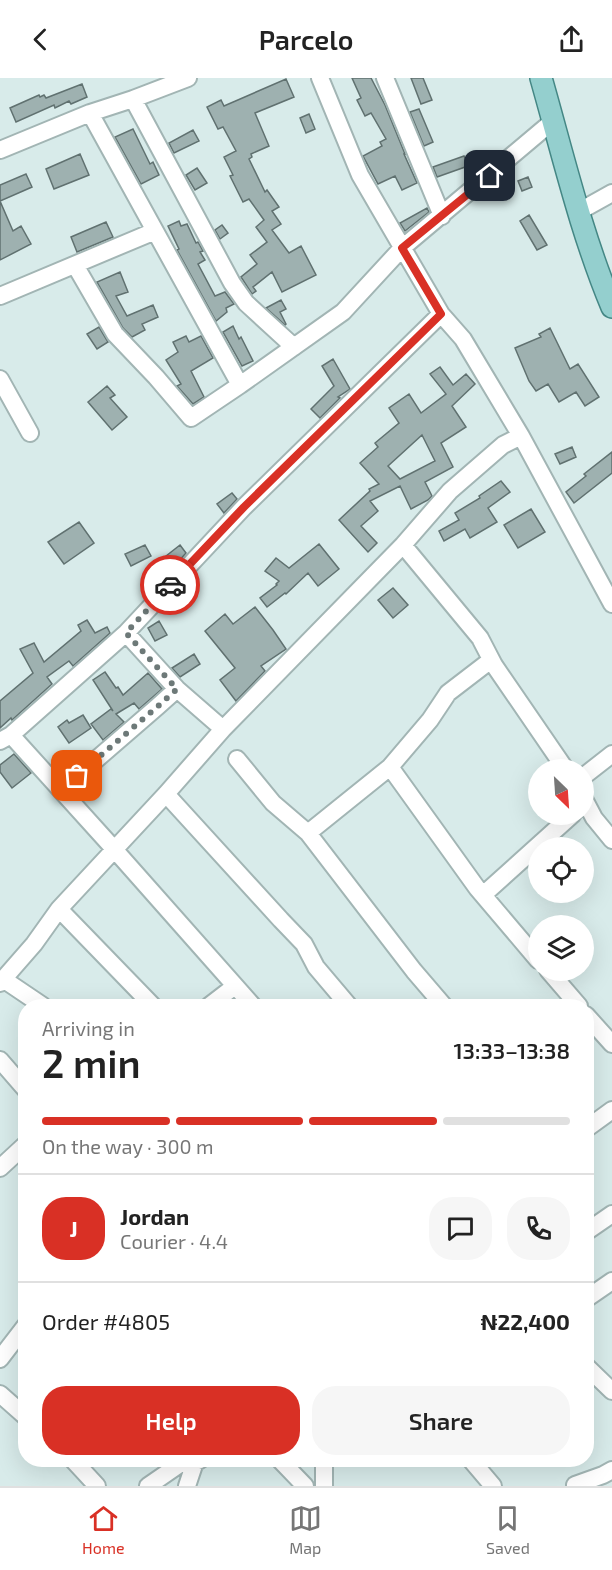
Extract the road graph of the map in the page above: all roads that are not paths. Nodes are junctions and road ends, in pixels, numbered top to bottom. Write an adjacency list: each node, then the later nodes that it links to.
1 (188, 78): 5 (street)
2 (320, 78): 13 (street)
3 (385, 78): 11 (street)
4 (541, 78): 7 (main road)
5 (133, 99): 6 (street); 18 (street)
6 (90, 113): 8 (street); 12 (street)
7 (553, 122): 10 (main road); 11 (street)
8 (0, 150)
9 (612, 194): 10 (street)
10 (578, 212): 16 (main road)
11 (442, 216): 13 (street)
12 (155, 231): 14 (street); 20 (street)
13 (402, 248): 17 (street); 18 (street)
14 (75, 265): 15 (street); 20 (street)
15 (0, 296)
16 (612, 308)
17 (441, 314): 22 (street); 25 (street)
18 (294, 346): 20 (street)
19 (0, 379): 21 (street)
20 (240, 385)
21 (30, 433)
22 (521, 436): 23 (street); 24 (street)
23 (403, 545): 26 (street); 28 (street)
24 (612, 604)
25 (126, 633): 27 (street); 29 (street)
26 (491, 660): 32 (street); 33 (street)
27 (177, 689): 28 (street); 35 (street)
28 (223, 729): 36 (street)
29 (5, 738): 35 (street)
30 (612, 754): 34 (street)
31 (237, 759): 39 (street)
32 (558, 759)
33 (390, 767): 39 (street); 42 (street)
34 (594, 768)
35 (61, 790): 41 (street)
36 (166, 794): 41 (street); 52 (street)
37 (594, 818): 40 (street)
38 (561, 825): 42 (street)
39 (308, 833): 53 (street)
40 (612, 840)
41 (114, 849): 43 (street); 47 (street)
42 (483, 895): 44 (street)
43 (60, 909): 45 (street); 49 (street)
44 (528, 948)
45 (2, 981): 48 (street)
46 (557, 981): 54 (street)
47 (235, 986): 50 (street); 51 (street)
48 (32, 999)
49 (146, 999)
50 (218, 999)
51 (247, 999)
52 (343, 999)
53 (438, 999)
54 (573, 999)
55 (594, 1024): 56 (street)
56 (612, 1044)
57 (0, 1060): 58 (street)
58 (18, 1081)
59 (612, 1110): 60 (street)
60 (594, 1123)
61 (18, 1151): 62 (street)
62 (0, 1168)
63 (612, 1214): 64 (street)
64 (594, 1226)
65 (612, 1281): 66 (street)
66 (594, 1293)
67 (18, 1335): 68 (street)
68 (0, 1359)
69 (594, 1374): 70 (street)
70 (612, 1391)
71 (0, 1394): 72 (street)
72 (18, 1410)
73 (80, 1467): 81 (street)
74 (178, 1467): 82 (street)
75 (188, 1467): 83 (street)
76 (287, 1467): 84 (street)
77 (324, 1467): 85 (street)
78 (477, 1467): 86 (street)
79 (612, 1470): 80 (street)
80 (575, 1485)
81 (97, 1486)
82 (148, 1486)
83 (187, 1486)
84 (305, 1486)
85 (324, 1486)
86 (493, 1486)

